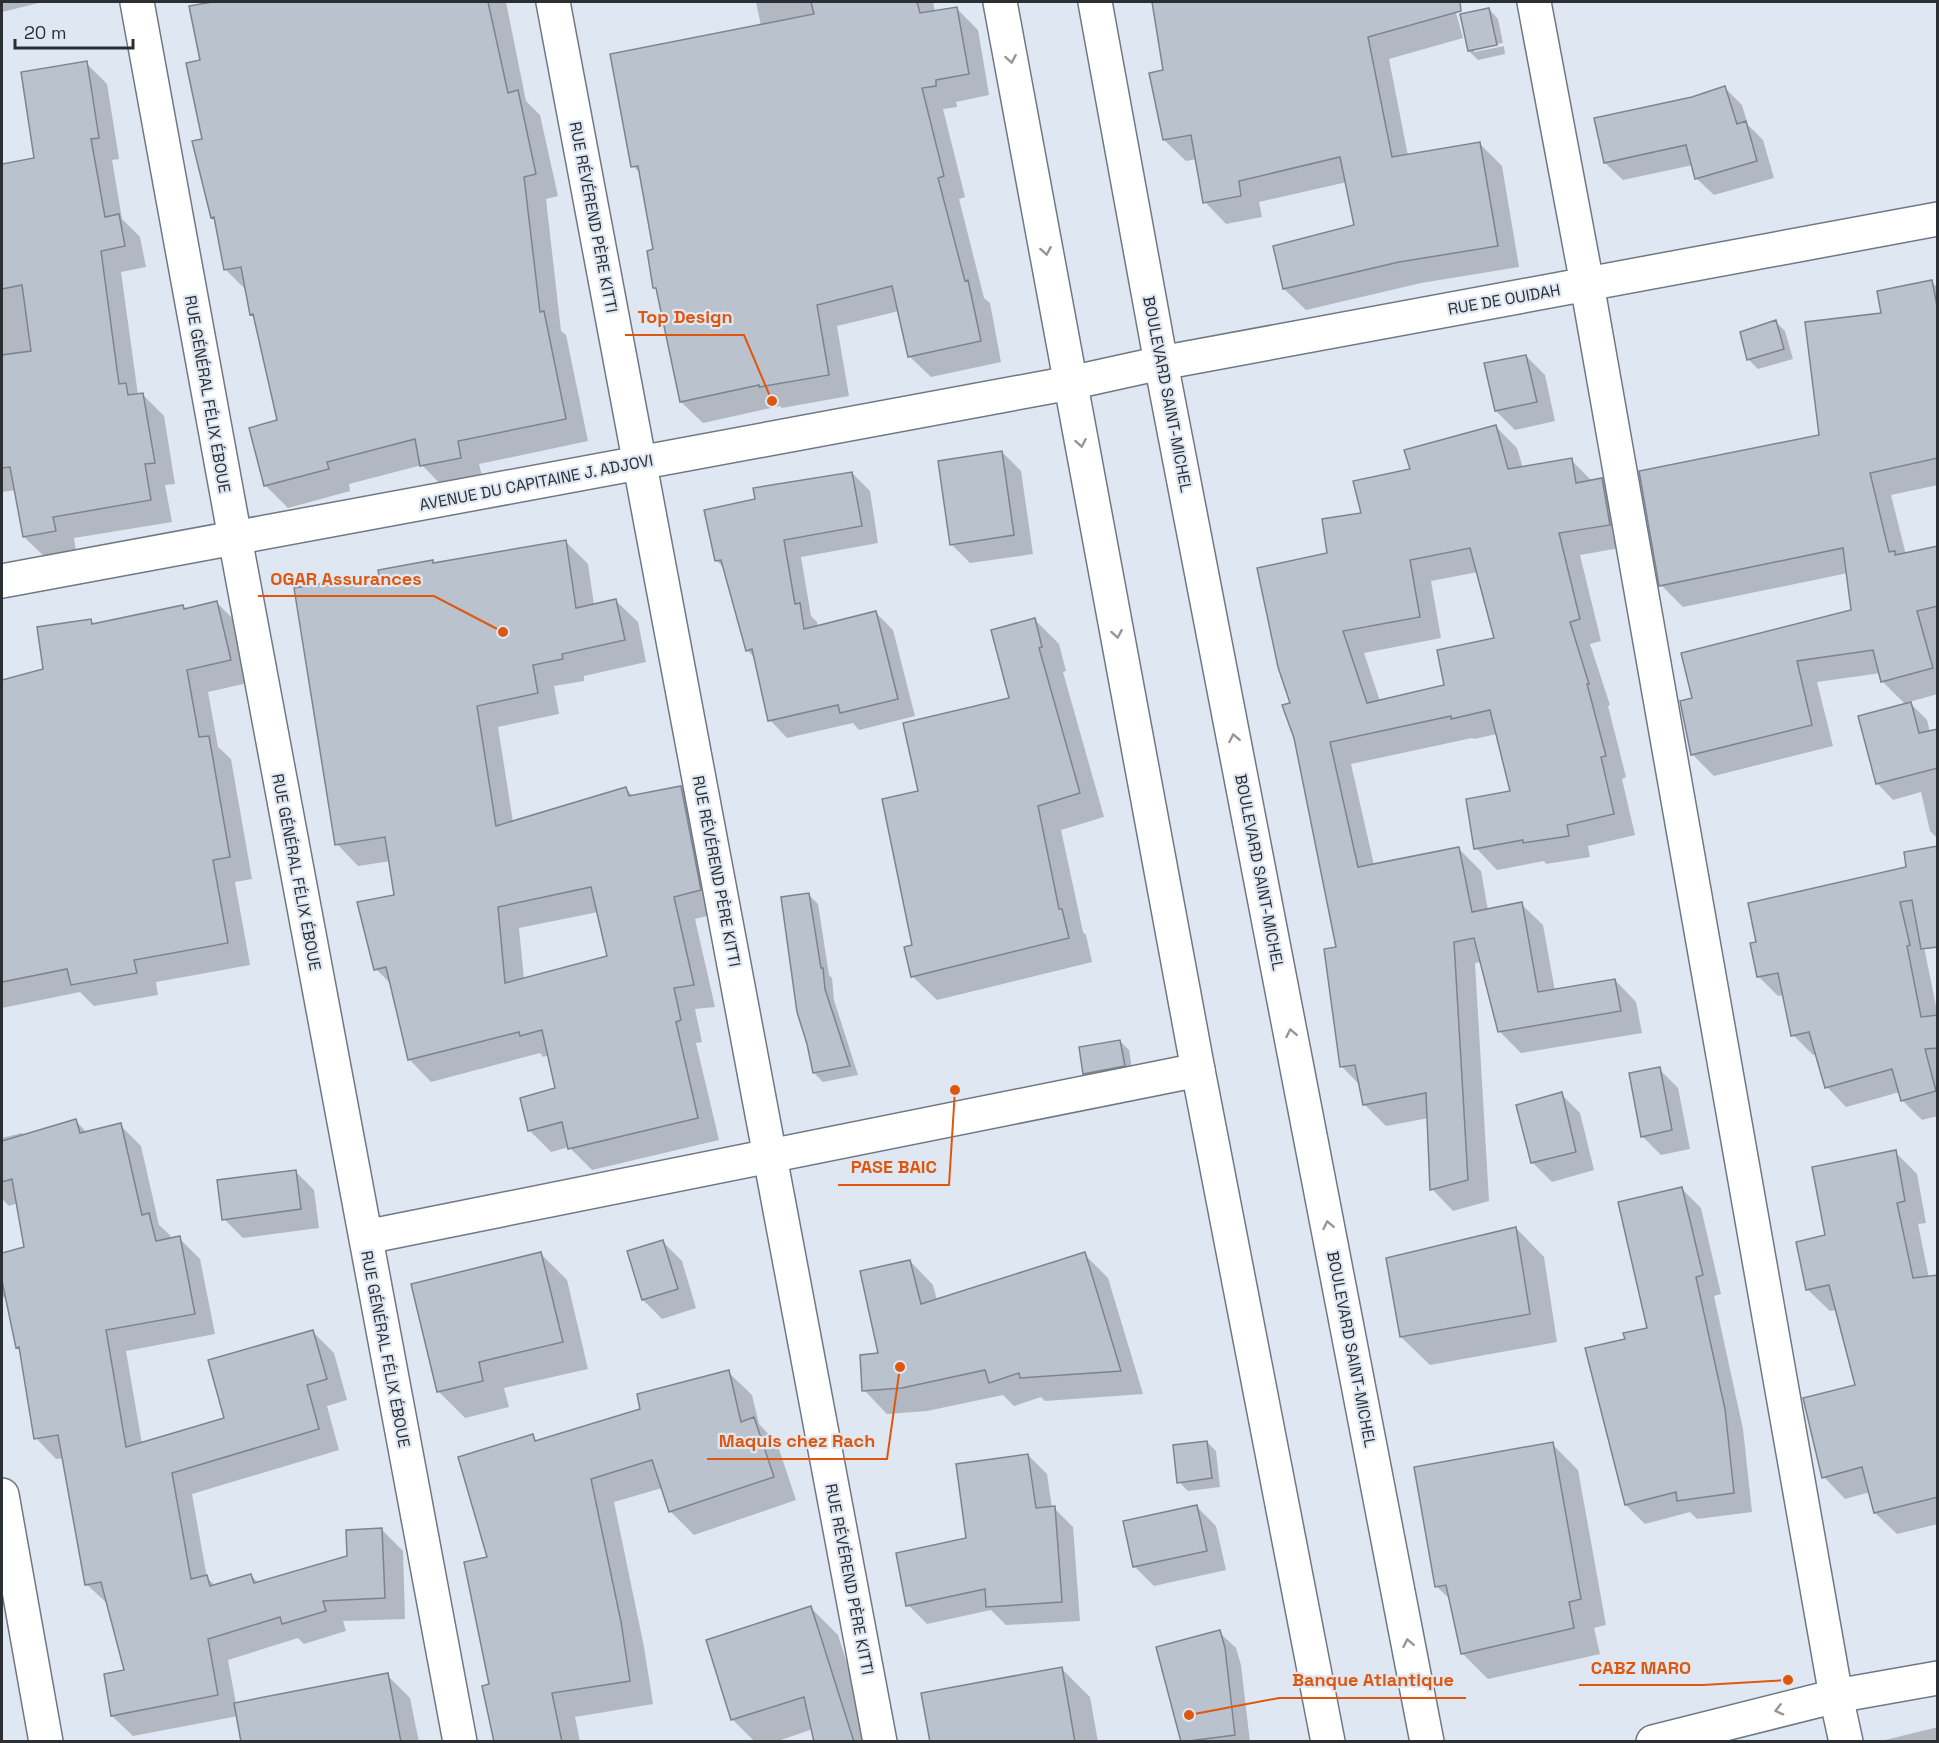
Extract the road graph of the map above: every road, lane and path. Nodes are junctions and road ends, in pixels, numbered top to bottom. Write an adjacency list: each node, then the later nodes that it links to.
1 (136, 2): 11 (main road, RUE GÉNÉRAL FÉLIX ÉBOUE)
2 (553, 2): 10 (main road, RUE RÉVÉREND PÈRE KITTI)
3 (1000, 2): 9 (main road, one-way to 9)
4 (1095, 2): 8 (main road, BOULEVARD SAINT-MICHEL)
5 (1534, 2): 7 (main road)
6 (1938, 219): 7 (main road, RUE DE OUIDAH)
7 (1587, 284): 8 (main road, RUE DE OUIDAH); 18 (main road)
8 (1161, 363): 9 (main road, RUE DE OUIDAH); 23 (main road, BOULEVARD SAINT-MICHEL, one-way to 8)
9 (1070, 383): 10 (main road, AVENUE DU CAPITAINE J. ADJOVI); 13 (main road, one-way to 13)
10 (640, 463): 11 (main road, AVENUE DU CAPITAINE J. ADJOVI); 14 (main road, RUE RÉVÉREND PÈRE KITTI)
11 (235, 538): 12 (main road, AVENUE DU CAPITAINE J. ADJOVI); 15 (main road, RUE GÉNÉRAL FÉLIX ÉBOUE)
12 (2, 581)
13 (1197, 1070): 14 (main road); 22 (main road)
14 (770, 1155): 15 (main road); 21 (main road, RUE RÉVÉREND PÈRE KITTI)
15 (366, 1238): 20 (main road, RUE GÉNÉRAL FÉLIX ÉBOUE)
16 (2, 1495): 19 (main road)
17 (1938, 1678): 18 (main road)
18 (1836, 1696): 24 (main road, one-way to 24); 25 (main road)
19 (46, 1742)
20 (460, 1742)
21 (880, 1742)
22 (1328, 1742)
23 (1427, 1742)
24 (1653, 1742)
25 (1846, 1742)

